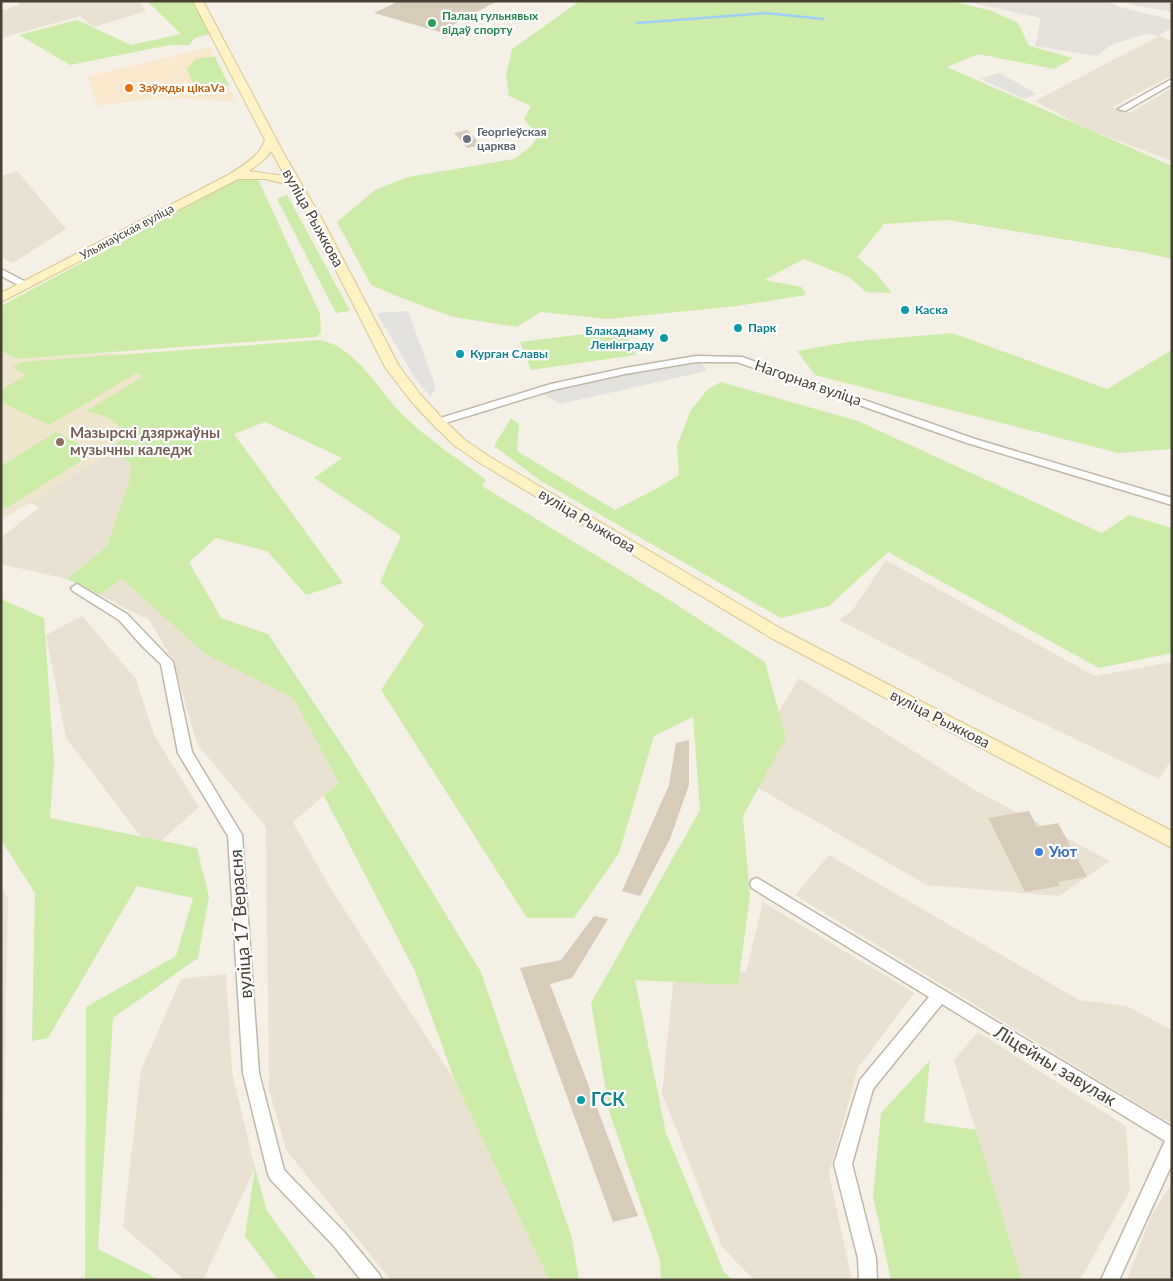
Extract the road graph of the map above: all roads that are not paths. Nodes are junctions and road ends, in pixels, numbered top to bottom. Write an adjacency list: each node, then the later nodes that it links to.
1 (198, 1): 4 (main road, вуліца Рыжкова)
2 (1172, 80): 3 (street)
3 (1122, 109)
4 (270, 140): 5 (main road, Ульянаўская вуліца); 6 (main road, вуліца Рыжкова)
5 (252, 163): 6 (main road); 7 (main road, Ульянаўская вуліца)
6 (283, 163): 7 (main road); 8 (main road, вуліца Рыжкова)
7 (233, 177): 8 (main road); 10 (main road, Ульянаўская вуліца)
8 (295, 183): 12 (main road, вуліца Рыжкова)
9 (1, 272): 10 (street)
10 (25, 285): 11 (main road, Ульянаўская вуліца)
11 (1, 298)
12 (438, 422): 13 (street, Нагорная вуліца); 15 (main road, вуліца Рыжкова)
13 (1172, 502)
14 (77, 588): 20 (street, вуліца 17 Верасня)
15 (1172, 840)
16 (757, 884): 17 (street, Ліцейны завулак)
17 (939, 996): 18 (street, Ліцейны завулак); 21 (street)
18 (1172, 1136)
19 (1172, 1144): 22 (street)
20 (373, 1280)
21 (868, 1280)
22 (1110, 1280)

